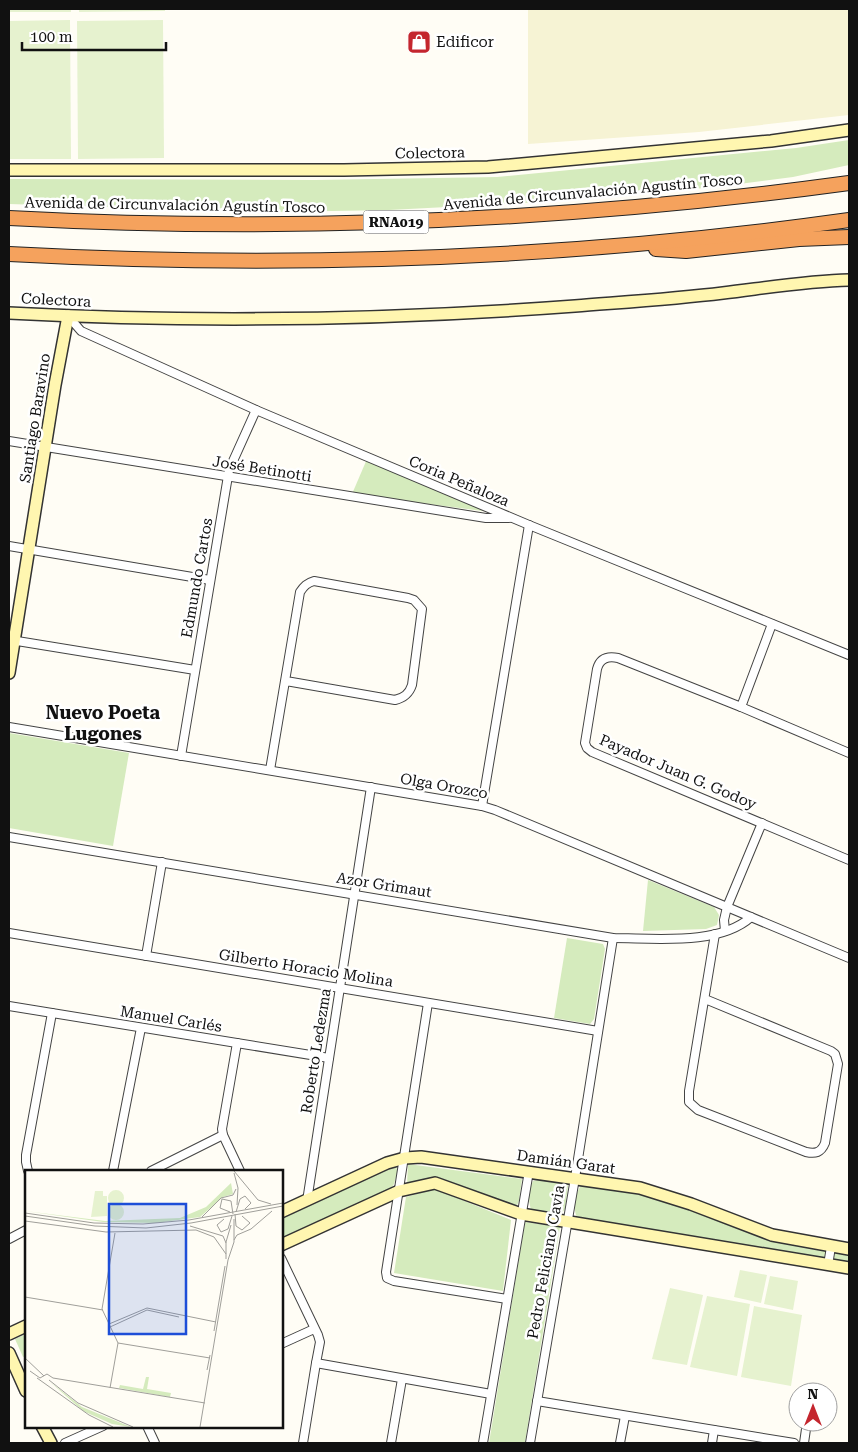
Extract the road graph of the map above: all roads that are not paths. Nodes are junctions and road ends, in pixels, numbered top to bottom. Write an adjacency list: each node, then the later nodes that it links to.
1 (849, 130): 2 (main road, Colectora)
2 (9, 170)
3 (849, 174): 5 (highway)
4 (849, 183): 5 (highway, Avenida de Circunvalación Agustín Tosco / RNA019)
5 (783, 191): 6 (highway, Avenida de Circunvalación Agustín Tosco / RNA019)
6 (9, 218)
7 (849, 220): 9 (highway)
8 (849, 237): 9 (highway)
9 (610, 246): 10 (highway)
10 (9, 254)
11 (849, 280): 13 (main road, Colectora)
12 (9, 313): 13 (main road, Colectora)
13 (68, 316): 14 (street, Coria Peñaloza); 16 (main road, Santiago Baravino)
14 (256, 410): 17 (street, Edmundo Cartos); 18 (street, Coria Peñaloza)
15 (9, 441): 16 (street, José Betinotti)
16 (45, 446): 17 (street, José Betinotti); 21 (main road, Santiago Baravino)
17 (228, 478): 18 (street, José Betinotti); 22 (street, Edmundo Cartos)
18 (511, 518): 19 (street, Coria Peñaloza)
19 (529, 525): 23 (street, Coria Peñaloza); 35 (street)
20 (9, 546): 21 (street)
21 (29, 549): 22 (street); 24 (main road, Santiago Baravino)
22 (210, 580): 26 (street, Edmundo Cartos)
23 (772, 624): 25 (street, Coria Peñaloza); 29 (street)
24 (11, 640): 26 (street); 27 (main road, Santiago Baravino)
25 (849, 655)
26 (195, 670): 32 (street, Edmundo Cartos)
27 (9, 673)
28 (286, 681): 28 (street); 33 (street)
29 (740, 707): 31 (street); 36 (street, Payador Juan G. Godoy)
30 (9, 727): 32 (street, Olga Orozco)
31 (849, 753)
32 (181, 756): 33 (street, Olga Orozco)
33 (270, 770): 34 (street, Olga Orozco)
34 (371, 787): 35 (street, Olga Orozco); 40 (street, Roberto Ledezma)
35 (482, 806): 41 (street, Olga Orozco)
36 (762, 823): 38 (street); 41 (street, Payador Juan G. Godoy)
37 (9, 837): 39 (street, Azor Grimaut)
38 (849, 860)
39 (162, 862): 40 (street, Azor Grimaut); 47 (street)
40 (354, 894): 46 (street, Azor Grimaut); 49 (street, Roberto Ledezma)
41 (727, 907): 42 (street, Olga Orozco); 43 (street, Payador Juan G. Godoy)
42 (751, 917): 43 (street, Azor Grimaut); 48 (street, Olga Orozco)
43 (725, 931): 45 (street, Azor Grimaut)
44 (9, 933): 47 (street, Gilberto Horacio Molina)
45 (715, 934): 46 (street, Azor Grimaut); 50 (street)
46 (613, 938): 55 (street, Pedro Feliciano Cavia)
47 (146, 956): 49 (street, Gilberto Horacio Molina)
48 (849, 958)
49 (340, 988): 51 (street, Gilberto Horacio Molina); 57 (street, Roberto Ledezma)
50 (705, 999): 50 (street)
51 (428, 1002): 55 (street, Gilberto Horacio Molina); 59 (street)
52 (9, 1006): 53 (street, Manuel Carlés)
53 (52, 1013): 54 (street, Manuel Carlés); 60 (street)
54 (141, 1028): 56 (street, Manuel Carlés); 61 (street)
55 (598, 1031): 65 (street, Pedro Feliciano Cavia)
56 (237, 1044): 57 (street, Manuel Carlés); 58 (street)
57 (329, 1058): 67 (street, Roberto Ledezma)
58 (223, 1135): 62 (street); 63 (street)
59 (405, 1158): 64 (main road, Damián Garat); 66 (street); 67 (main road, Damián Garat)
60 (28, 1170)
61 (113, 1170)
62 (153, 1170)
63 (240, 1170)
64 (529, 1172): 65 (main road, Damián Garat); 69 (street)
65 (575, 1178): 70 (street, Pedro Feliciano Cavia); 74 (main road, Damián Garat)
66 (399, 1191): 69 (main road); 73 (main road); 79 (street)
67 (307, 1201): 68 (main road, Damián Garat)
68 (282, 1212)
69 (521, 1214): 70 (main road); 79 (street)
70 (567, 1221): 77 (main road); 91 (street, Pedro Feliciano Cavia)
71 (25, 1231): 72 (street)
72 (9, 1239)
73 (282, 1245)
74 (831, 1246): 75 (main road, Damián Garat); 77 (street)
75 (849, 1250)
76 (282, 1260): 81 (street)
77 (828, 1265): 78 (main road)
78 (849, 1268)
79 (507, 1300): 90 (street)
80 (25, 1326): 82 (main road)
81 (314, 1329): 83 (street); 86 (street)
82 (9, 1334)
83 (282, 1344)
84 (9, 1353): 87 (main road)
85 (25, 1362): 87 (main road)
86 (316, 1363): 88 (street); 100 (street)
87 (12, 1368): 89 (main road)
88 (402, 1378): 90 (street); 101 (street)
89 (25, 1389)
90 (492, 1394): 102 (street)
91 (537, 1402): 92 (street); 103 (street, Pedro Feliciano Cavia)
92 (625, 1416): 96 (street); 104 (street)
93 (42, 1427): 97 (main road)
94 (101, 1427): 98 (street)
95 (147, 1427): 99 (street)
96 (714, 1430): 105 (street); 106 (street)
97 (50, 1443)
98 (65, 1443)
99 (155, 1443)
100 (303, 1443)
101 (391, 1443)
102 (483, 1443)
103 (530, 1443)
104 (620, 1443)
105 (712, 1443)
106 (794, 1443)

